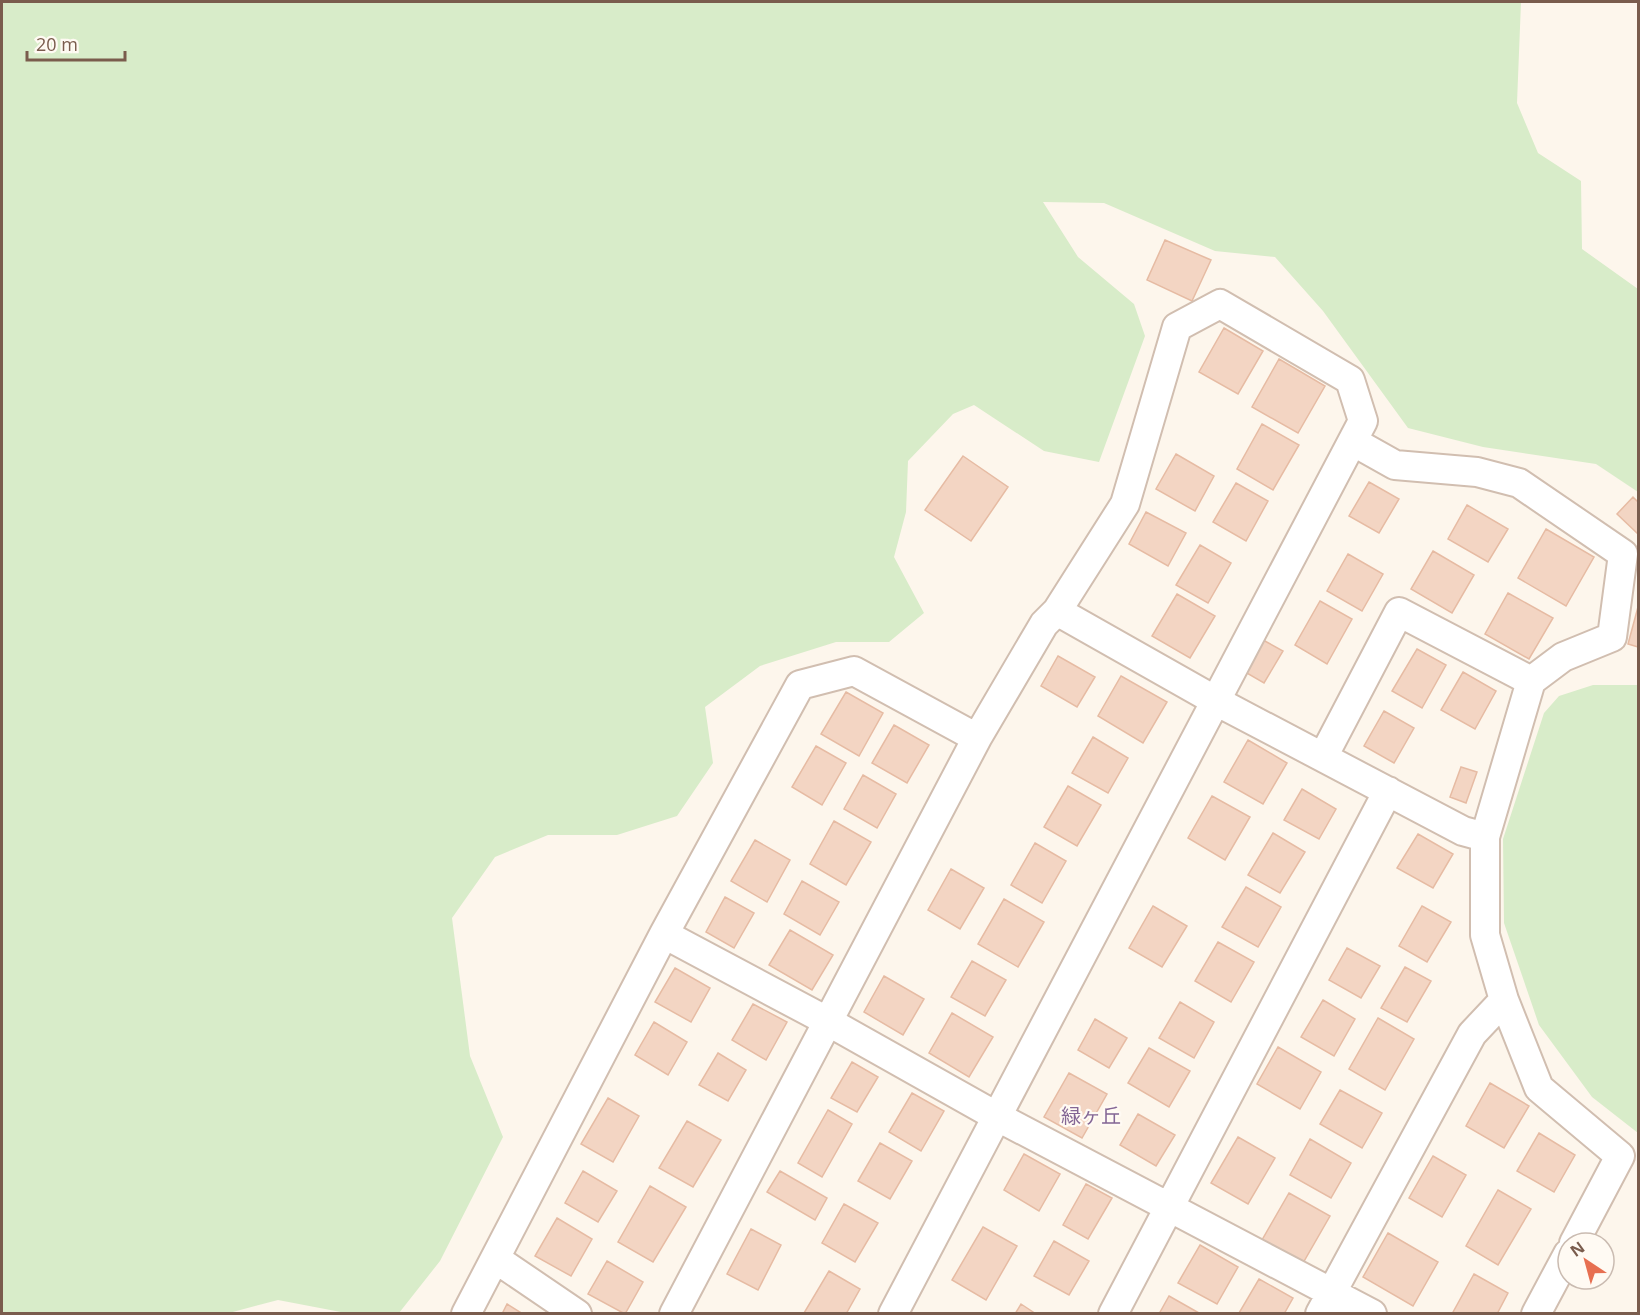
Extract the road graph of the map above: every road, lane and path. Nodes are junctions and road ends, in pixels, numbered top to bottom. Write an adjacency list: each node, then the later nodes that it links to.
1 (1354, 442): 2 (street); 3 (street); 4 (street)
2 (1057, 611): 4 (street); 5 (street)
3 (1531, 681): 6 (street); 8 (street)
4 (1216, 701): 6 (street); 12 (street)
5 (977, 738): 9 (street); 11 (street)
6 (1323, 757): 7 (street)
7 (1388, 791): 8 (street); 13 (street)
8 (1485, 837): 10 (street)
9 (664, 934): 11 (street); 15 (street)
10 (1504, 1000): 14 (street); 17 (street)
11 (829, 1022): 12 (street); 20 (street)
12 (996, 1116): 13 (street); 21 (street)
13 (1170, 1206): 17 (street); 22 (street)
14 (1580, 1231)
15 (496, 1258): 18 (street); 19 (street)
16 (1556, 1276): 24 (street)
17 (1326, 1303): 23 (street)
18 (466, 1314)
19 (577, 1314)
20 (674, 1314)
21 (893, 1314)
22 (1113, 1314)
23 (1372, 1314)
24 (1536, 1314)

